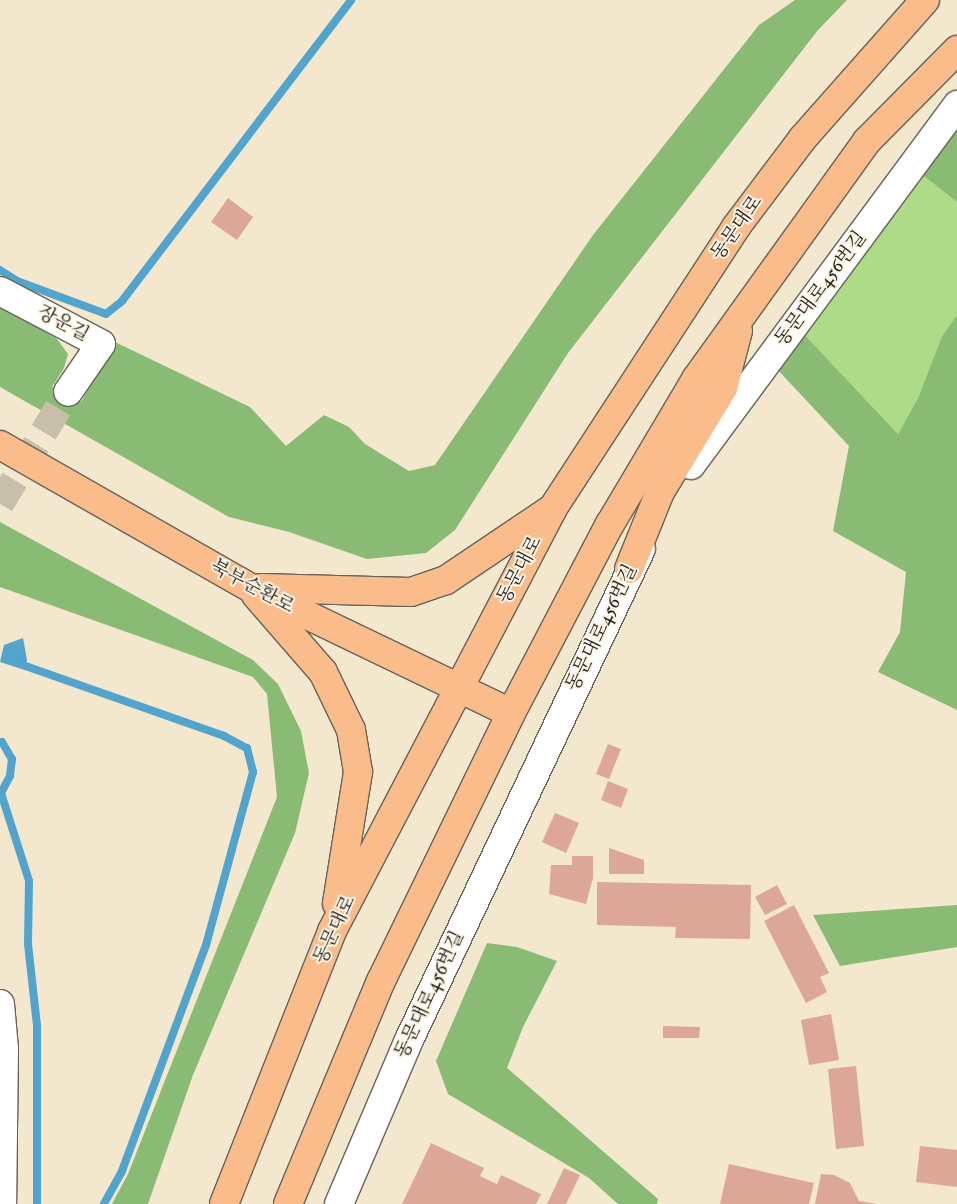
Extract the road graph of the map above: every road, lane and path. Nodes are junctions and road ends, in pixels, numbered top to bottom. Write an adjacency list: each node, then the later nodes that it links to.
1 (899, 0): 4 (main road)
2 (925, 0): 4 (main road, 동문대로)
3 (957, 50): 7 (main road)
4 (834, 102): 10 (main road, 동문대로)
5 (957, 105): 11 (street, 동문대로456번길)
6 (0, 291): 8 (street, 장운길)
7 (740, 320): 11 (main road); 14 (main road)
8 (68, 392)
9 (0, 445): 12 (main road, 북부순환로)
10 (553, 508): 12 (main road); 13 (main road, 동문대로)
11 (629, 569): 20 (street, 동문대로456번길)
12 (251, 588): 13 (main road, 북부순환로); 15 (main road)
13 (456, 689): 14 (main road, 북부순환로); 15 (main road, 동문대로)
14 (511, 713): 19 (main road)
15 (332, 931): 18 (main road, 동문대로)
16 (0, 1004): 17 (street)
17 (2, 1204)
18 (224, 1204)
19 (288, 1204)
20 (339, 1204)

